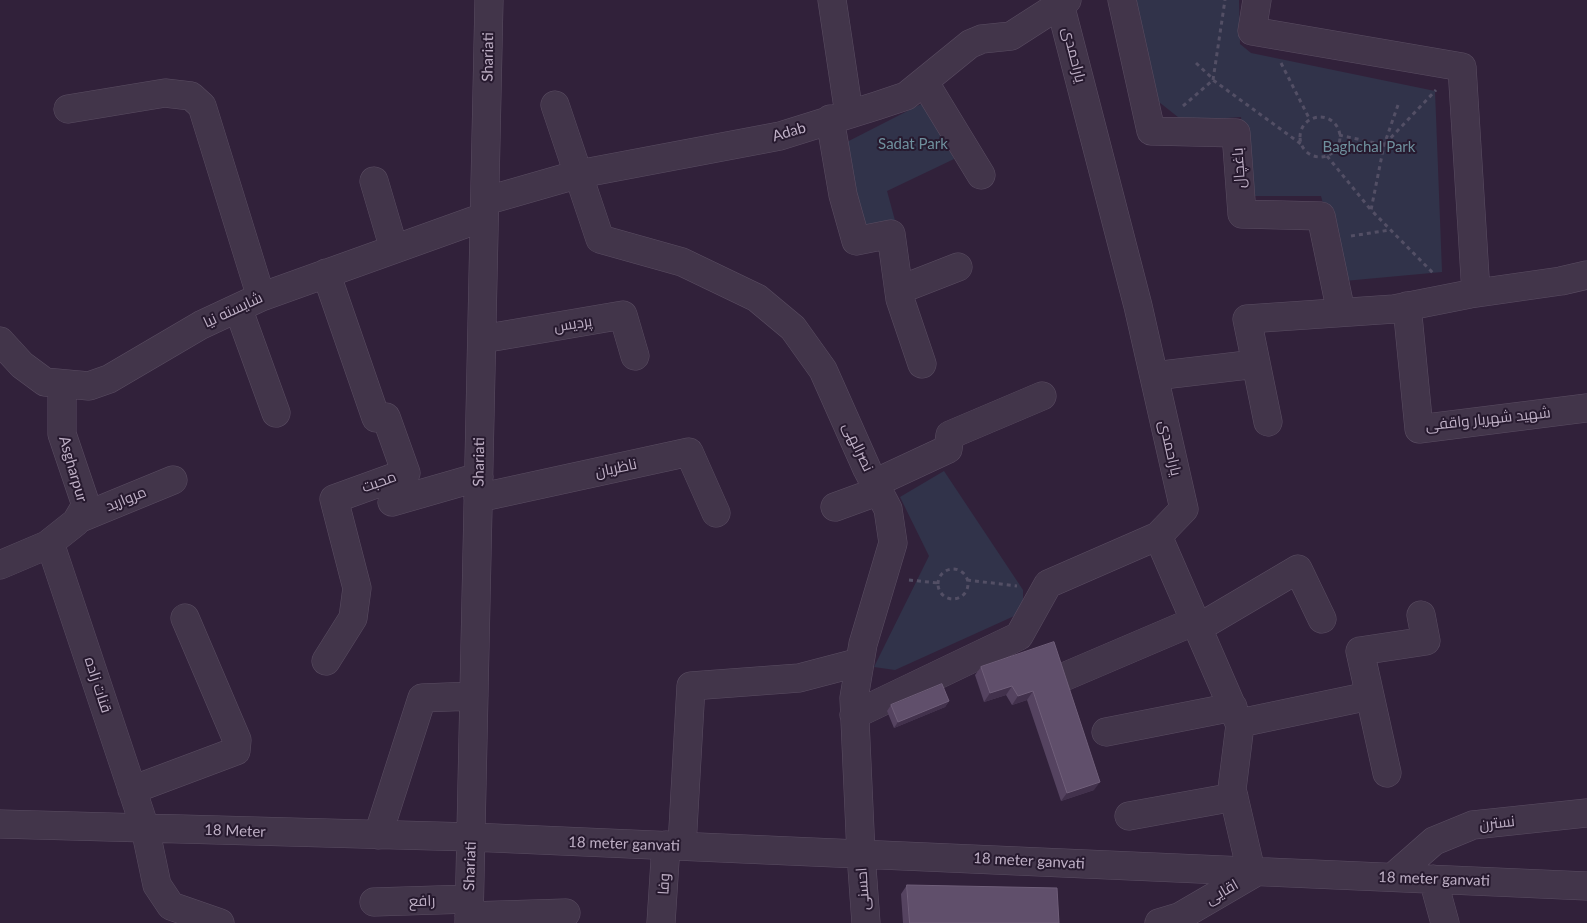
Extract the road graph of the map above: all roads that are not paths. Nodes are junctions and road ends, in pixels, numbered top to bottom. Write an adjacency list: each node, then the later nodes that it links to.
1 (489, 0): 13 (street, Shariati)
2 (832, 0): 9 (street)
3 (1122, 0): 22 (street, باغچال)
4 (1257, 0): 19 (street)
5 (1063, 3): 6 (street, Adab); 28 (street, یاراحمدی)
6 (925, 83): 9 (street, Adab); 11 (street)
7 (555, 105): 10 (street)
8 (68, 108): 20 (street)
9 (840, 117): 10 (street, Adab); 18 (street)
10 (579, 174): 13 (street, Adab); 35 (street, نصرالهی)
11 (981, 175)
12 (374, 181): 14 (street)
13 (484, 209): 14 (street, شایسته نیا); 23 (street, Shariati)
14 (394, 249): 16 (street, شایسته نیا)
15 (958, 267): 18 (street)
16 (326, 273): 20 (street, شایسته نیا); 48 (street, محبت)
17 (1587, 275): 19 (street)
18 (899, 290): 26 (street)
19 (1466, 295): 21 (street)
20 (249, 302): 29 (street, شایسته نیا); 32 (street)
21 (1406, 306): 22 (street); 31 (street, شهید شهریار واقفی)
22 (1341, 312): 27 (street)
23 (482, 339): 25 (street, پردیس); 36 (street, Shariati)
24 (0, 341): 29 (street, شایسته نیا)
25 (635, 356)
26 (922, 364)
27 (1256, 364): 28 (street); 33 (street)
28 (1154, 376): 41 (street, یاراحمدی)
29 (62, 385): 40 (street, Asgharpur)
30 (1042, 396): 35 (street)
31 (1587, 408)
32 (276, 413)
33 (1268, 422)
34 (173, 480): 40 (street, مروارید)
35 (877, 487): 38 (street); 49 (street, نصرالهی)
36 (478, 488): 37 (street, محبت); 39 (street, ناظریان); 51 (street, Shariati)
37 (392, 502)
38 (835, 507)
39 (716, 513)
40 (78, 519): 42 (street, Asgharpur)
41 (1158, 536): 47 (street); 53 (street)
42 (50, 542): 43 (street, Asgharpur); 57 (street, قنات زاده)
43 (0, 565)
44 (1421, 615): 52 (street)
45 (185, 618): 57 (street)
46 (1322, 619): 47 (street)
47 (1197, 624): 50 (street); 54 (street)
48 (326, 661)
49 (860, 662): 53 (street, نصرالهی); 65 (street, وفا)
50 (1059, 679)
51 (474, 696): 63 (street); 64 (street, Shariati)
52 (1369, 696): 54 (street); 56 (street)
53 (854, 715): 66 (street, نصرالهی)
54 (1236, 715): 55 (street); 58 (street)
55 (1106, 732)
56 (1386, 773)
57 (132, 790): 62 (street, قنات زاده)
58 (1234, 797): 60 (street); 67 (street)
59 (1587, 814): 68 (street, نسترن)
60 (1129, 816)
61 (0, 824): 62 (street, 18 Meter)
62 (145, 828): 63 (street, 18 Meter); 74 (street, قنات زاده)
63 (378, 834): 64 (street, 18 Meter)
64 (471, 837): 65 (street, 18 meter ganvati); 72 (street, Shariati)
65 (674, 846): 66 (street, 18 meter ganvati); 75 (street, وفا)
66 (861, 854): 67 (street, 18 meter ganvati); 76 (street, احسنی)
67 (1254, 871): 68 (street, 18 meter ganvati); 77 (street, اقایی)
68 (1393, 877): 69 (street, 18 meter ganvati)
69 (1433, 879): 70 (street, 18 meter ganvati); 78 (street)
70 (1587, 886)
71 (374, 902): 72 (street, رافع)
72 (469, 913): 73 (street, رافع)
73 (566, 913)
74 (220, 923)
75 (661, 923)
76 (866, 923)
77 (1159, 923)
78 (1445, 923)

